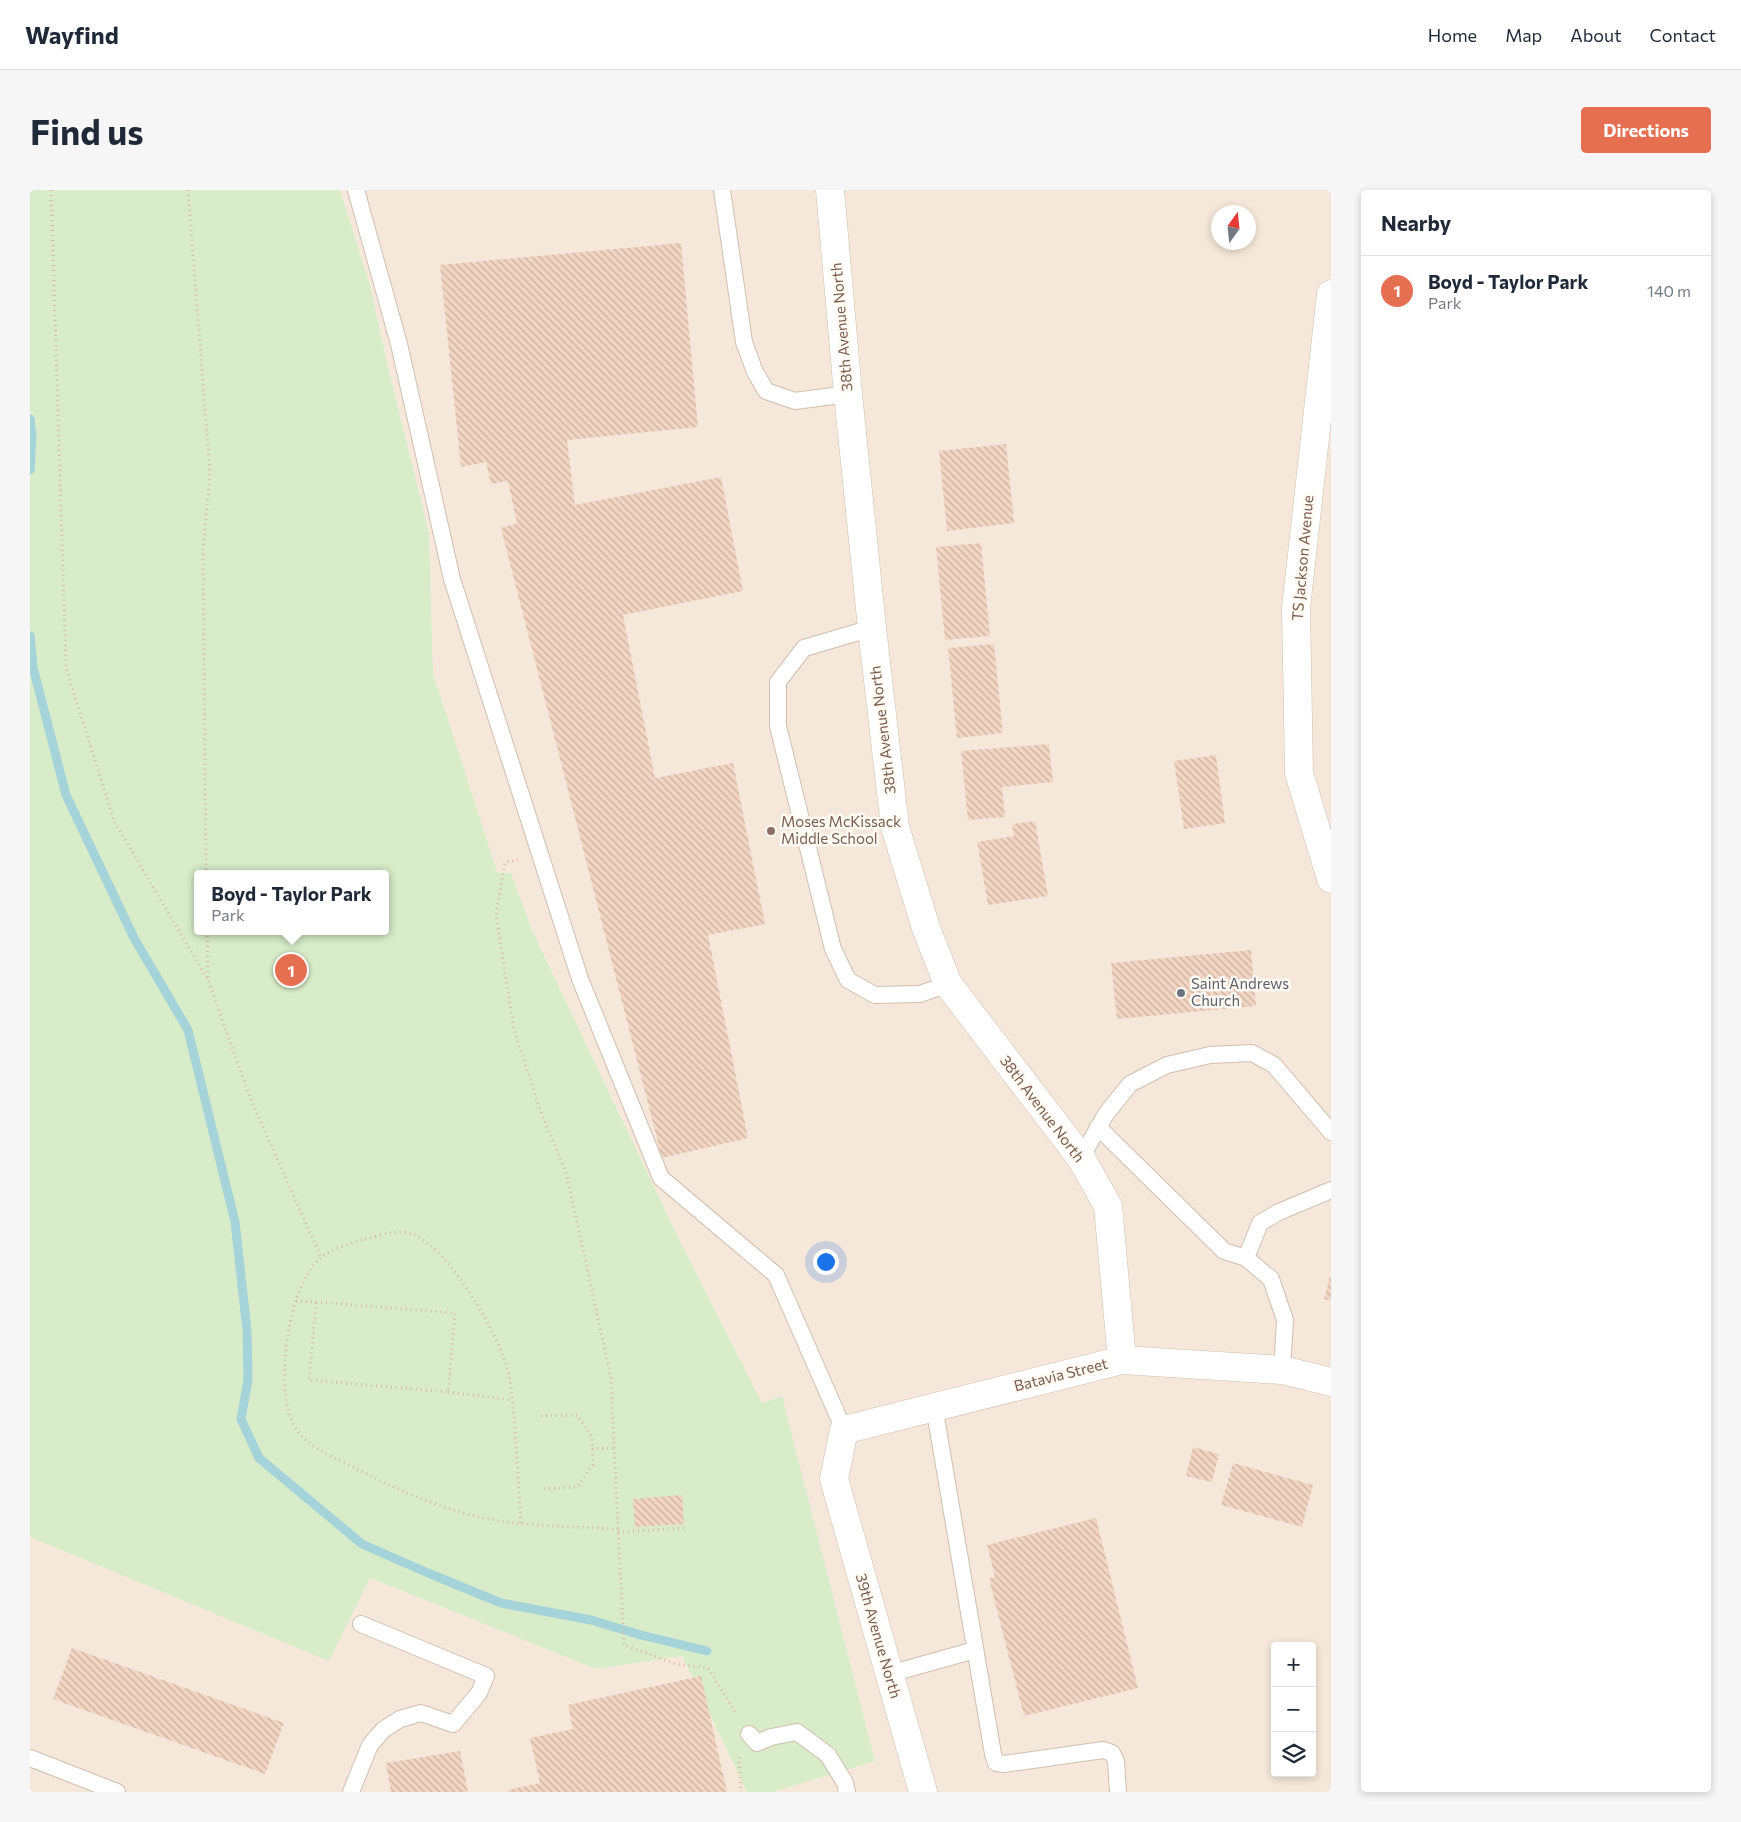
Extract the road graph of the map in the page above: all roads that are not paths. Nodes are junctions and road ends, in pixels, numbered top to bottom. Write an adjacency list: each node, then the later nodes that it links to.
1 (356, 190): 18 (lane)
2 (722, 190): 5 (lane)
3 (830, 190): 5 (street, 38th Avenue North)
4 (1331, 294): 7 (street, TS Jackson Avenue)
5 (848, 394): 6 (street, 38th Avenue North)
6 (872, 628): 8 (street, 38th Avenue North); 8 (lane)
7 (1331, 879)
8 (948, 984): 11 (street, 38th Avenue North)
9 (1098, 1127): 10 (lane); 11 (lane); 13 (lane)
10 (1331, 1132)
11 (1081, 1158): 14 (street, 38th Avenue North)
12 (1331, 1190): 13 (lane)
13 (1246, 1258): 15 (lane)
14 (1122, 1360): 15 (street, Batavia Street); 17 (street, Batavia Street)
15 (1282, 1370): 16 (street, Batavia Street)
16 (1331, 1382)
17 (934, 1406): 18 (street, Batavia Street); 20 (lane)
18 (844, 1430): 21 (street, 39th Avenue North)
19 (361, 1624): 25 (lane)
20 (974, 1650): 21 (lane); 28 (lane)
21 (889, 1674): 27 (street, 39th Avenue North)
22 (749, 1734): 26 (lane)
23 (30, 1758): 24 (lane)
24 (117, 1792)
25 (351, 1792)
26 (847, 1792)
27 (923, 1792)
28 (1118, 1792)

